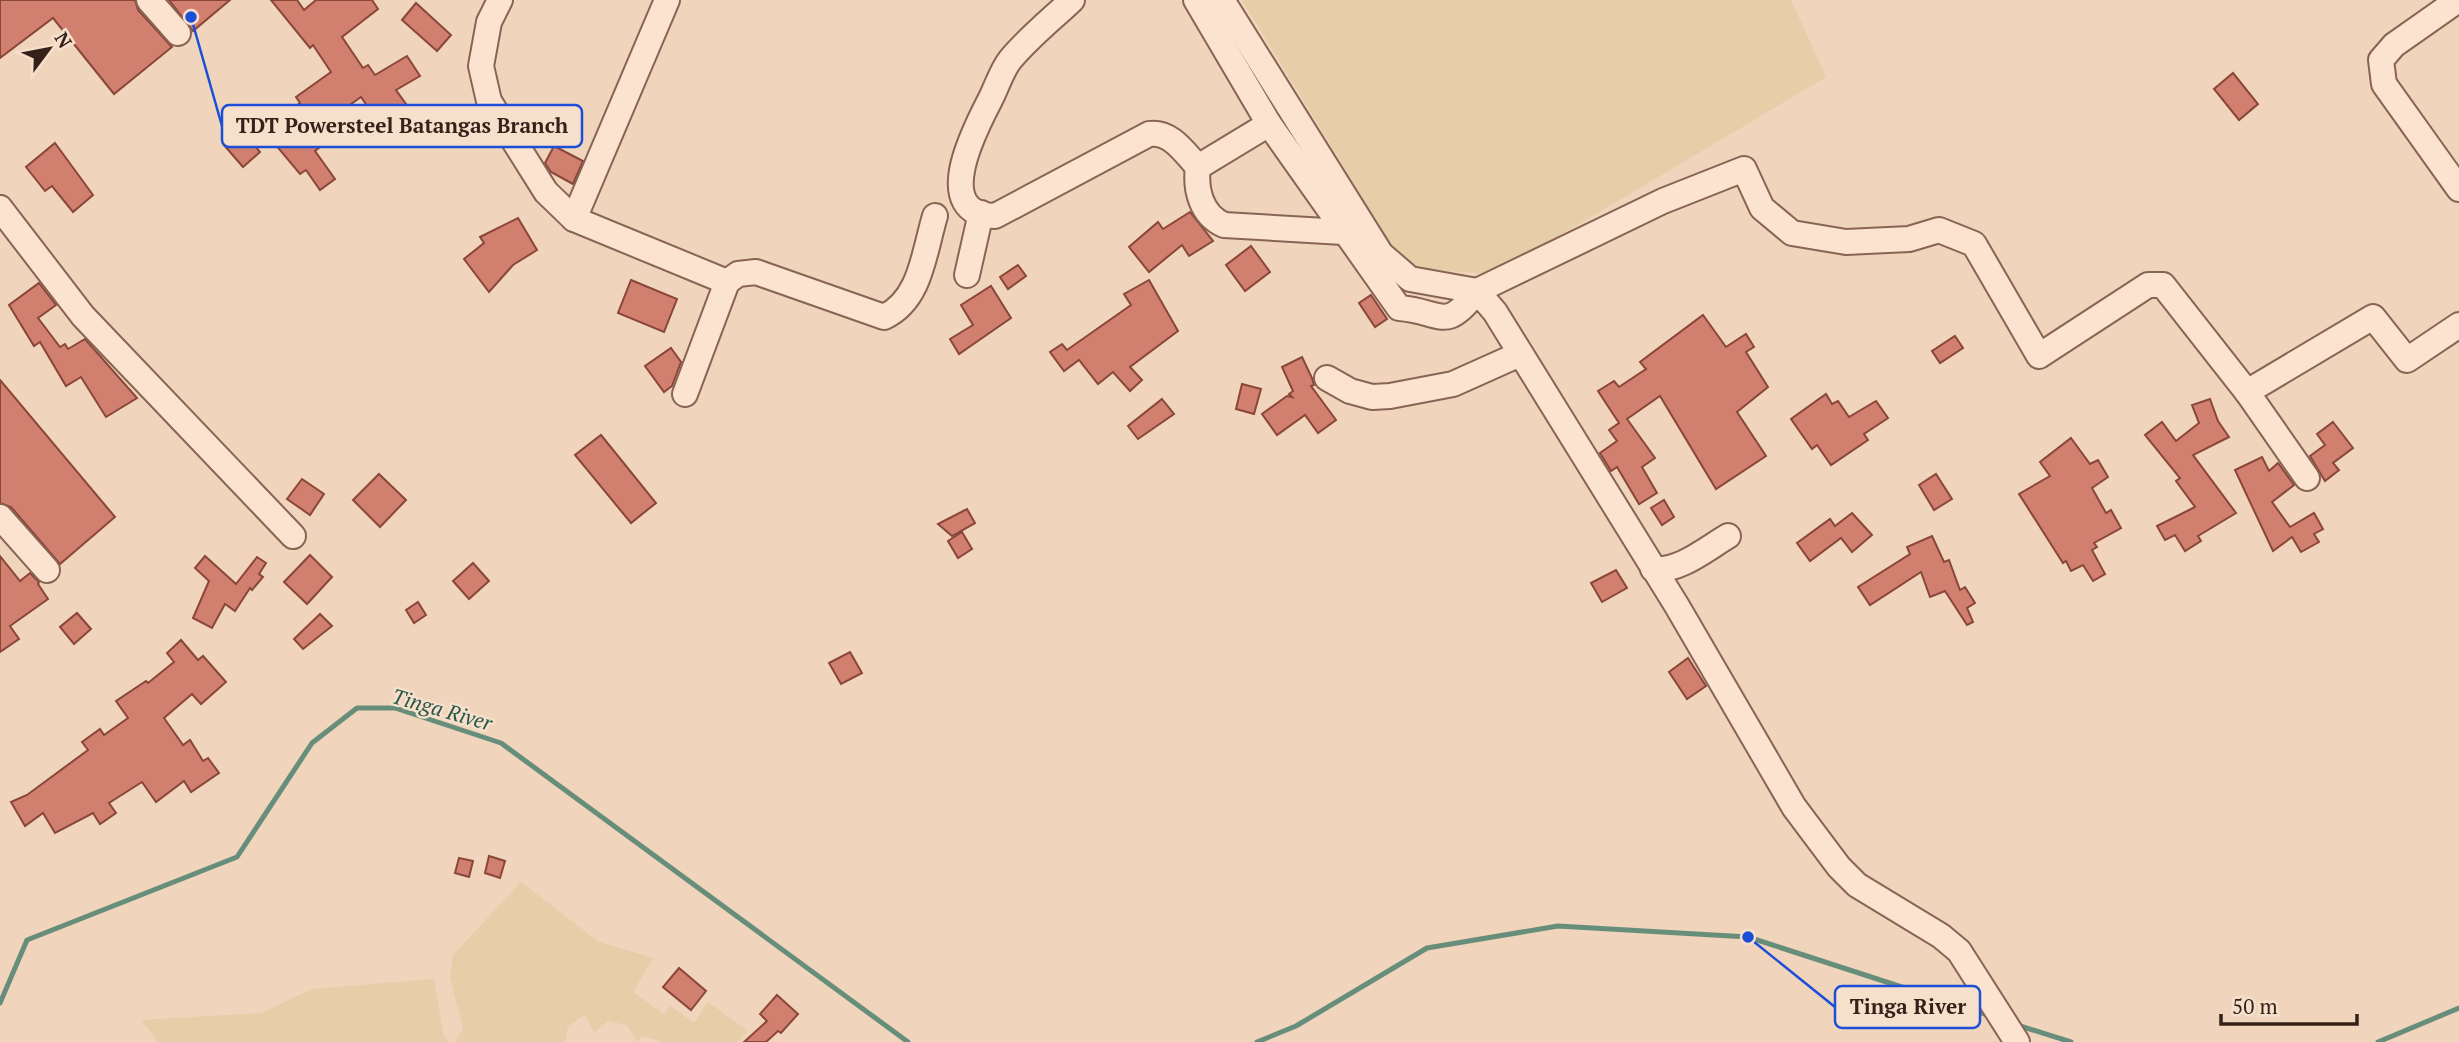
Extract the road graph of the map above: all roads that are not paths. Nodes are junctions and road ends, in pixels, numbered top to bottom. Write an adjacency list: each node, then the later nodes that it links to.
1 (149, 0): 8 (street)
2 (500, 0): 15 (street)
3 (667, 0): 15 (street)
4 (1072, 0): 13 (street)
5 (1196, 0): 9 (street)
6 (1222, 0): 19 (street)
7 (2458, 0): 11 (street)
8 (178, 33)
9 (1269, 124): 10 (street); 16 (street)
10 (1198, 167): 13 (street); 16 (street)
11 (2459, 189)
12 (0, 208): 27 (street)
13 (981, 214): 17 (street)
14 (935, 216): 18 (street)
15 (574, 219): 18 (street)
16 (1343, 232): 19 (street)
17 (967, 275)
18 (727, 282): 24 (street)
19 (1477, 292): 21 (street); 23 (street)
20 (2459, 325): 23 (street)
21 (1520, 354): 22 (street); 29 (street)
22 (1327, 378)
23 (2248, 392): 25 (street)
24 (685, 394)
25 (2307, 478)
26 (0, 517): 30 (street)
27 (293, 536)
28 (1728, 536): 29 (street)
29 (1653, 569): 31 (street)
30 (47, 570)
31 (2017, 1042)

